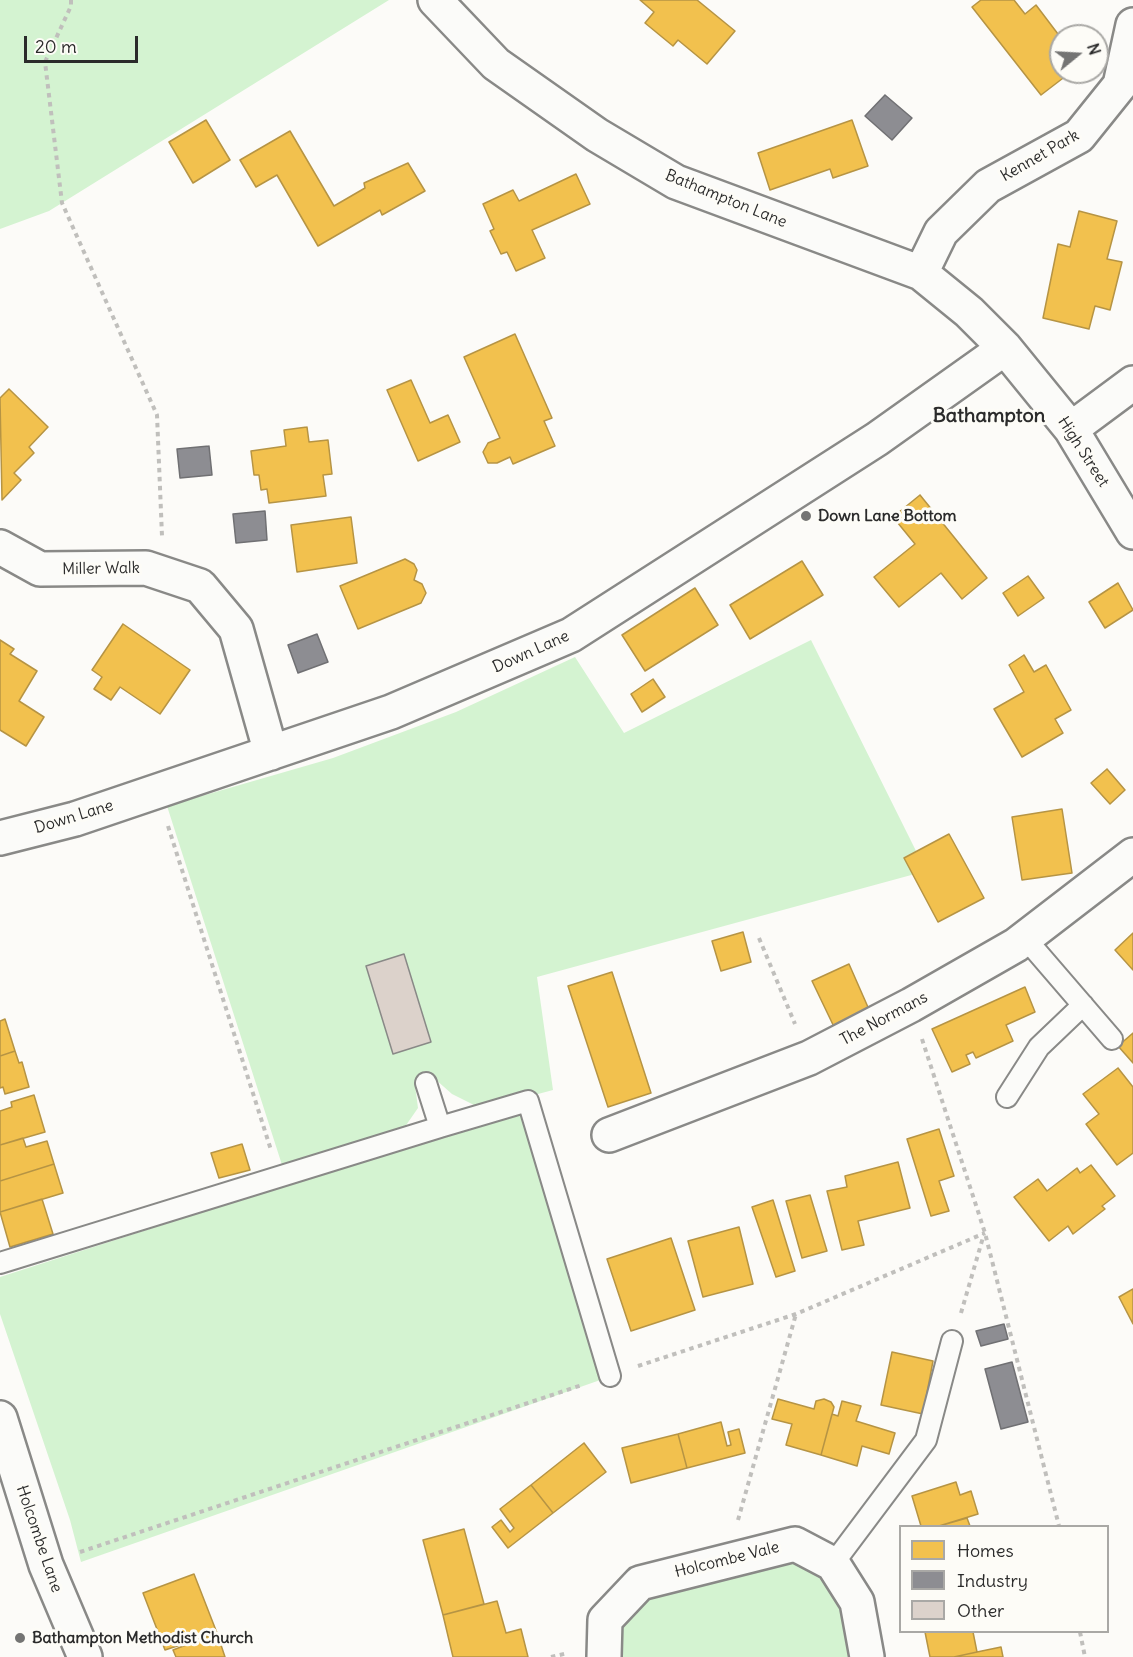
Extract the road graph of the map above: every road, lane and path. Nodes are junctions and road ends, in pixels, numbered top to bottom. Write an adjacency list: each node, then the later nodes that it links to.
1 (71, 0): 10 (path)
2 (435, 0): 4 (street, Bathampton Lane)
3 (1133, 25): 4 (street, Kennet Park)
4 (921, 273): 5 (street, Bathampton Lane)
5 (1005, 348): 7 (street, High Street); 11 (street, Down Lane)
6 (1133, 383): 7 (street)
7 (1071, 429): 8 (street, High Street)
8 (1133, 532)
9 (0, 547): 10 (street, Miller Walk)
10 (163, 572): 11 (street, Miller Walk)
11 (271, 753): 13 (street, Down Lane)
12 (169, 828): 25 (path)
13 (0, 838)
14 (1133, 855): 16 (street, The Normans)
15 (759, 938): 20 (path)
16 (1025, 938): 17 (street, The Normans); 18 (lane)
17 (911, 1005): 20 (street, The Normans); 26 (path)
18 (1083, 1005): 19 (lane); 22 (lane)
19 (1112, 1039)
20 (809, 1058): 24 (street, The Normans)
21 (426, 1083): 23 (lane)
22 (1007, 1097)
23 (440, 1127): 25 (lane); 30 (lane)
24 (609, 1135)
25 (279, 1176): 27 (lane)
26 (985, 1233): 28 (path); 29 (path); 32 (path)
27 (0, 1263)
28 (796, 1314): 30 (path); 33 (path)
29 (952, 1341): 34 (lane)
30 (610, 1376): 35 (path)
31 (0, 1418): 35 (street, Holcombe Lane)
32 (1058, 1525)
33 (728, 1559): 34 (street, Holcombe Vale); 38 (street, Holcombe Vale)
34 (833, 1564): 39 (street)
35 (46, 1565): 37 (street, Holcombe Lane)
36 (1080, 1633): 40 (path)
37 (85, 1657)
38 (604, 1657)
39 (867, 1657)
40 (1085, 1657)

